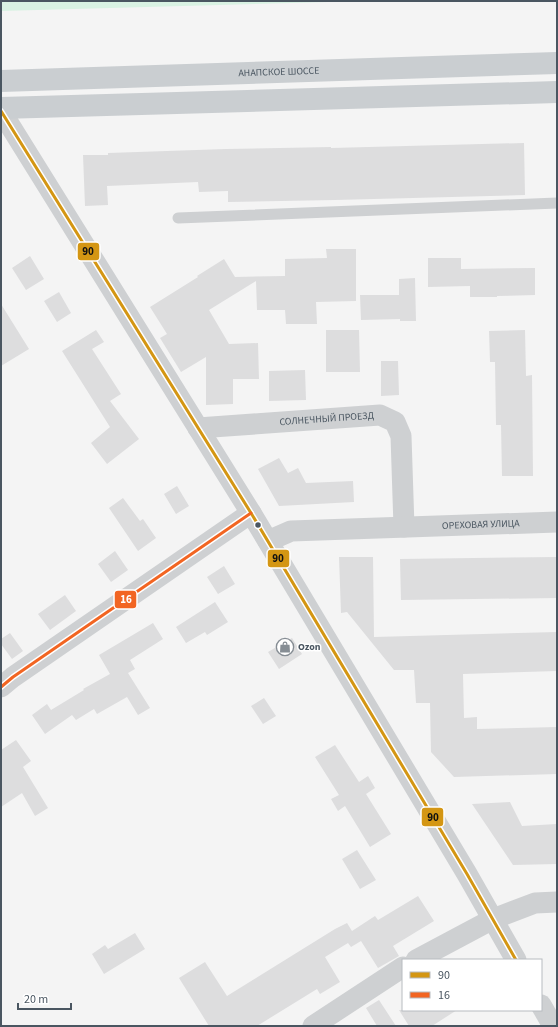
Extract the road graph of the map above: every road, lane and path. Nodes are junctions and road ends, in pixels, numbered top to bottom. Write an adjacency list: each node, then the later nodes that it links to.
1 (557, 62): 2 (main road, АНАПСКОЕ ШОССЕ)
2 (1, 81)
3 (557, 92): 4 (main road)
4 (1, 109): 7 (street)
5 (557, 203): 6 (lane)
6 (178, 218)
7 (198, 428): 8 (street); 10 (street, СОЛНЕЧНЫЙ ПРОЕЗД)
8 (251, 513): 11 (street); 12 (street)
9 (557, 522): 10 (street, ОРЕХОВАЯ УЛИЦА)
10 (404, 527): 11 (street, ОРЕХОВАЯ УЛИЦА)
11 (268, 541): 14 (street)
12 (5, 676)
13 (557, 902): 14 (street)
14 (493, 919): 15 (street); 16 (street)
15 (418, 959)
16 (515, 959)
17 (402, 968): 19 (street)
18 (542, 1007): 20 (street)
19 (313, 1026)
20 (553, 1026)

